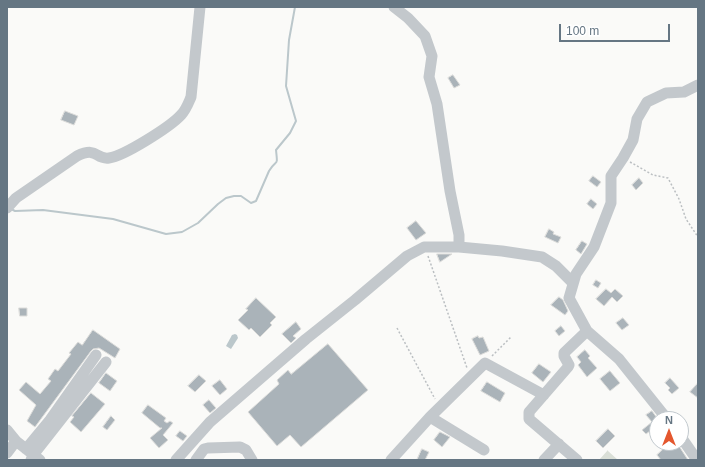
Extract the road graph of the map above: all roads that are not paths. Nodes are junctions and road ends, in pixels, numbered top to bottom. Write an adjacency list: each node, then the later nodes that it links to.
1 (200, 7): 4 (street)
2 (394, 7): 5 (street)
3 (698, 85): 6 (street)
4 (9, 206)
5 (459, 248): 6 (street); 21 (street)
6 (573, 283): 7 (street)
7 (587, 331): 10 (street); 11 (street)
8 (96, 355): 13 (street)
9 (106, 362): 13 (street)
10 (544, 395): 12 (street); 16 (street)
11 (661, 411)
12 (430, 417): 18 (street); 24 (street)
13 (53, 422): 20 (street)
14 (7, 430): 15 (street)
15 (16, 441): 19 (street); 20 (street)
16 (559, 444): 25 (street); 26 (street)
17 (689, 448): 27 (street)
18 (484, 450)
19 (7, 453)
20 (32, 456)
21 (176, 460)
22 (196, 460): 23 (street)
23 (252, 460)
24 (391, 460)
25 (544, 460)
26 (577, 460)
27 (697, 460)

